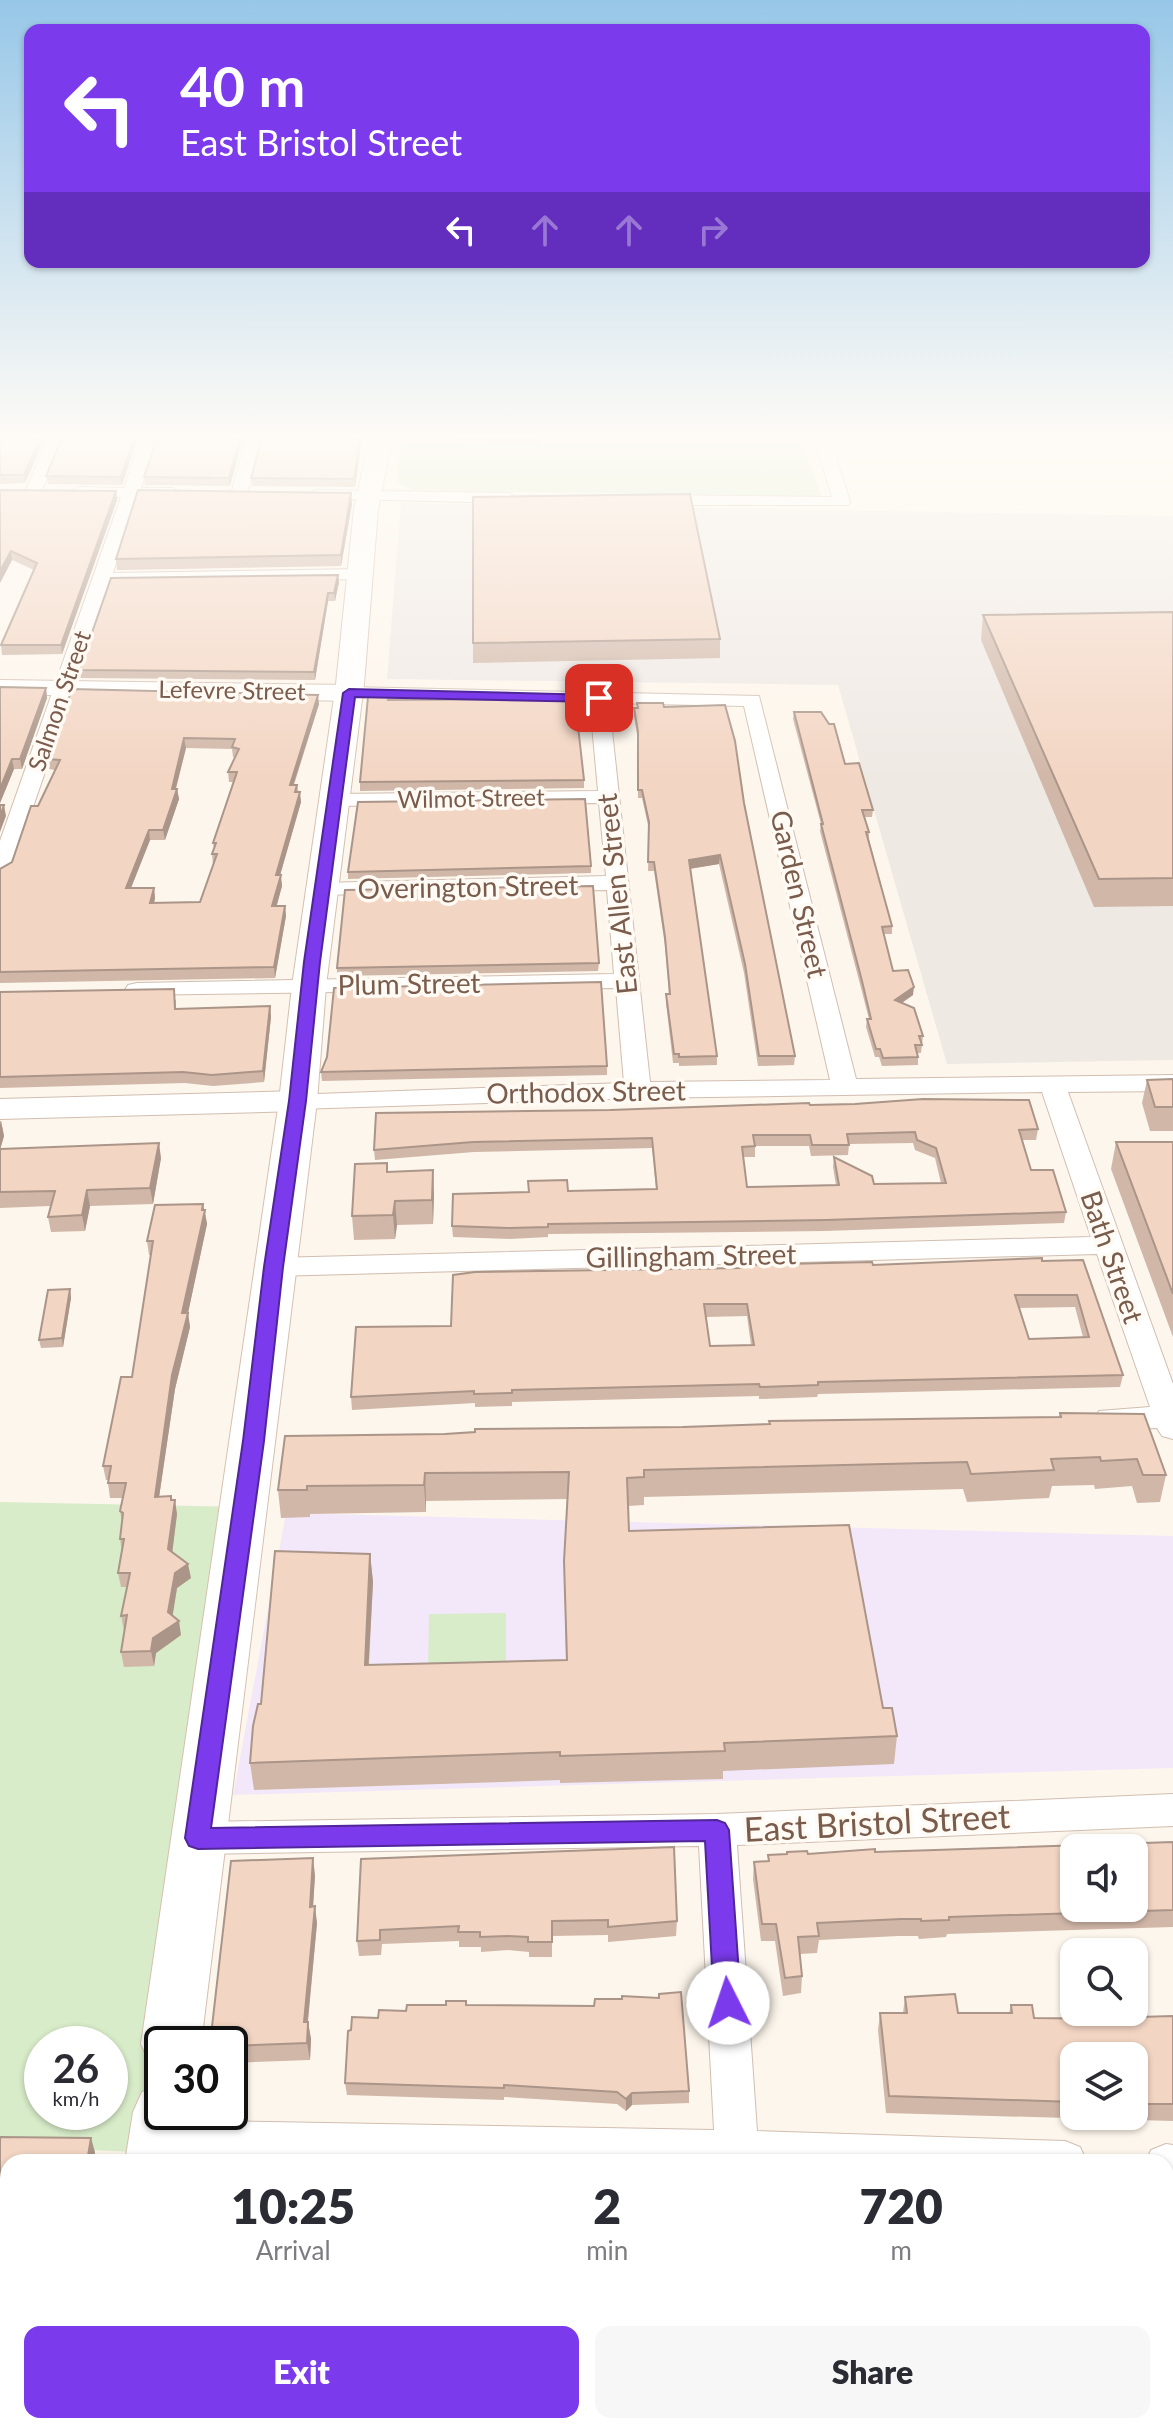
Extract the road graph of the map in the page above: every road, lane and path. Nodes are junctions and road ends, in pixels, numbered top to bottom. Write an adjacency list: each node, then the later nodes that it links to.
1 (111, 552): 4 (street, Salmon Street)
2 (364, 552): 3 (main road)
3 (362, 574): 4 (street); 7 (main road)
4 (102, 578): 6 (street, Salmon Street)
5 (0, 687): 6 (street, Lefevre Street)
6 (66, 688): 7 (street, Lefevre Street); 12 (street, Salmon Street)
7 (349, 693): 8 (street, Lefevre Street); 11 (main road)
8 (599, 698): 9 (street, Lefevre Street); 10 (street, East Allen Street)
9 (752, 700): 20 (street, Garden Street)
10 (607, 797): 11 (street, Wilmot Street); 13 (street, East Allen Street)
11 (335, 800): 14 (main road)
12 (0, 871)
13 (615, 883): 14 (street, Overington Street); 15 (street, East Allen Street)
14 (321, 890): 16 (main road)
15 (625, 981): 16 (street, Plum Street); 21 (street, East Allen Street)
16 (309, 986): 17 (street, Plum Street); 22 (main road)
17 (108, 991)
18 (1173, 1083): 19 (street, Orthodox Street)
19 (1052, 1085): 20 (street, Orthodox Street); 24 (street, Bath Street)
20 (845, 1088): 21 (street, Orthodox Street)
21 (638, 1090): 22 (street, Orthodox Street)
22 (298, 1101): 23 (street, Orthodox Street); 25 (main road)
23 (0, 1109)
24 (1108, 1245): 25 (street, Gillingham Street); 27 (street, Bath Street)
25 (273, 1267): 30 (main road)
26 (1075, 1420): 27 (street)
27 (1171, 1423)
28 (1173, 1810): 29 (street, East Bristol Street)
29 (717, 1830): 30 (street, East Bristol Street); 33 (street)
30 (198, 1838): 31 (main road)
31 (173, 2026)
32 (159, 2138): 33 (street)
33 (737, 2151): 34 (street)
34 (826, 2154)

